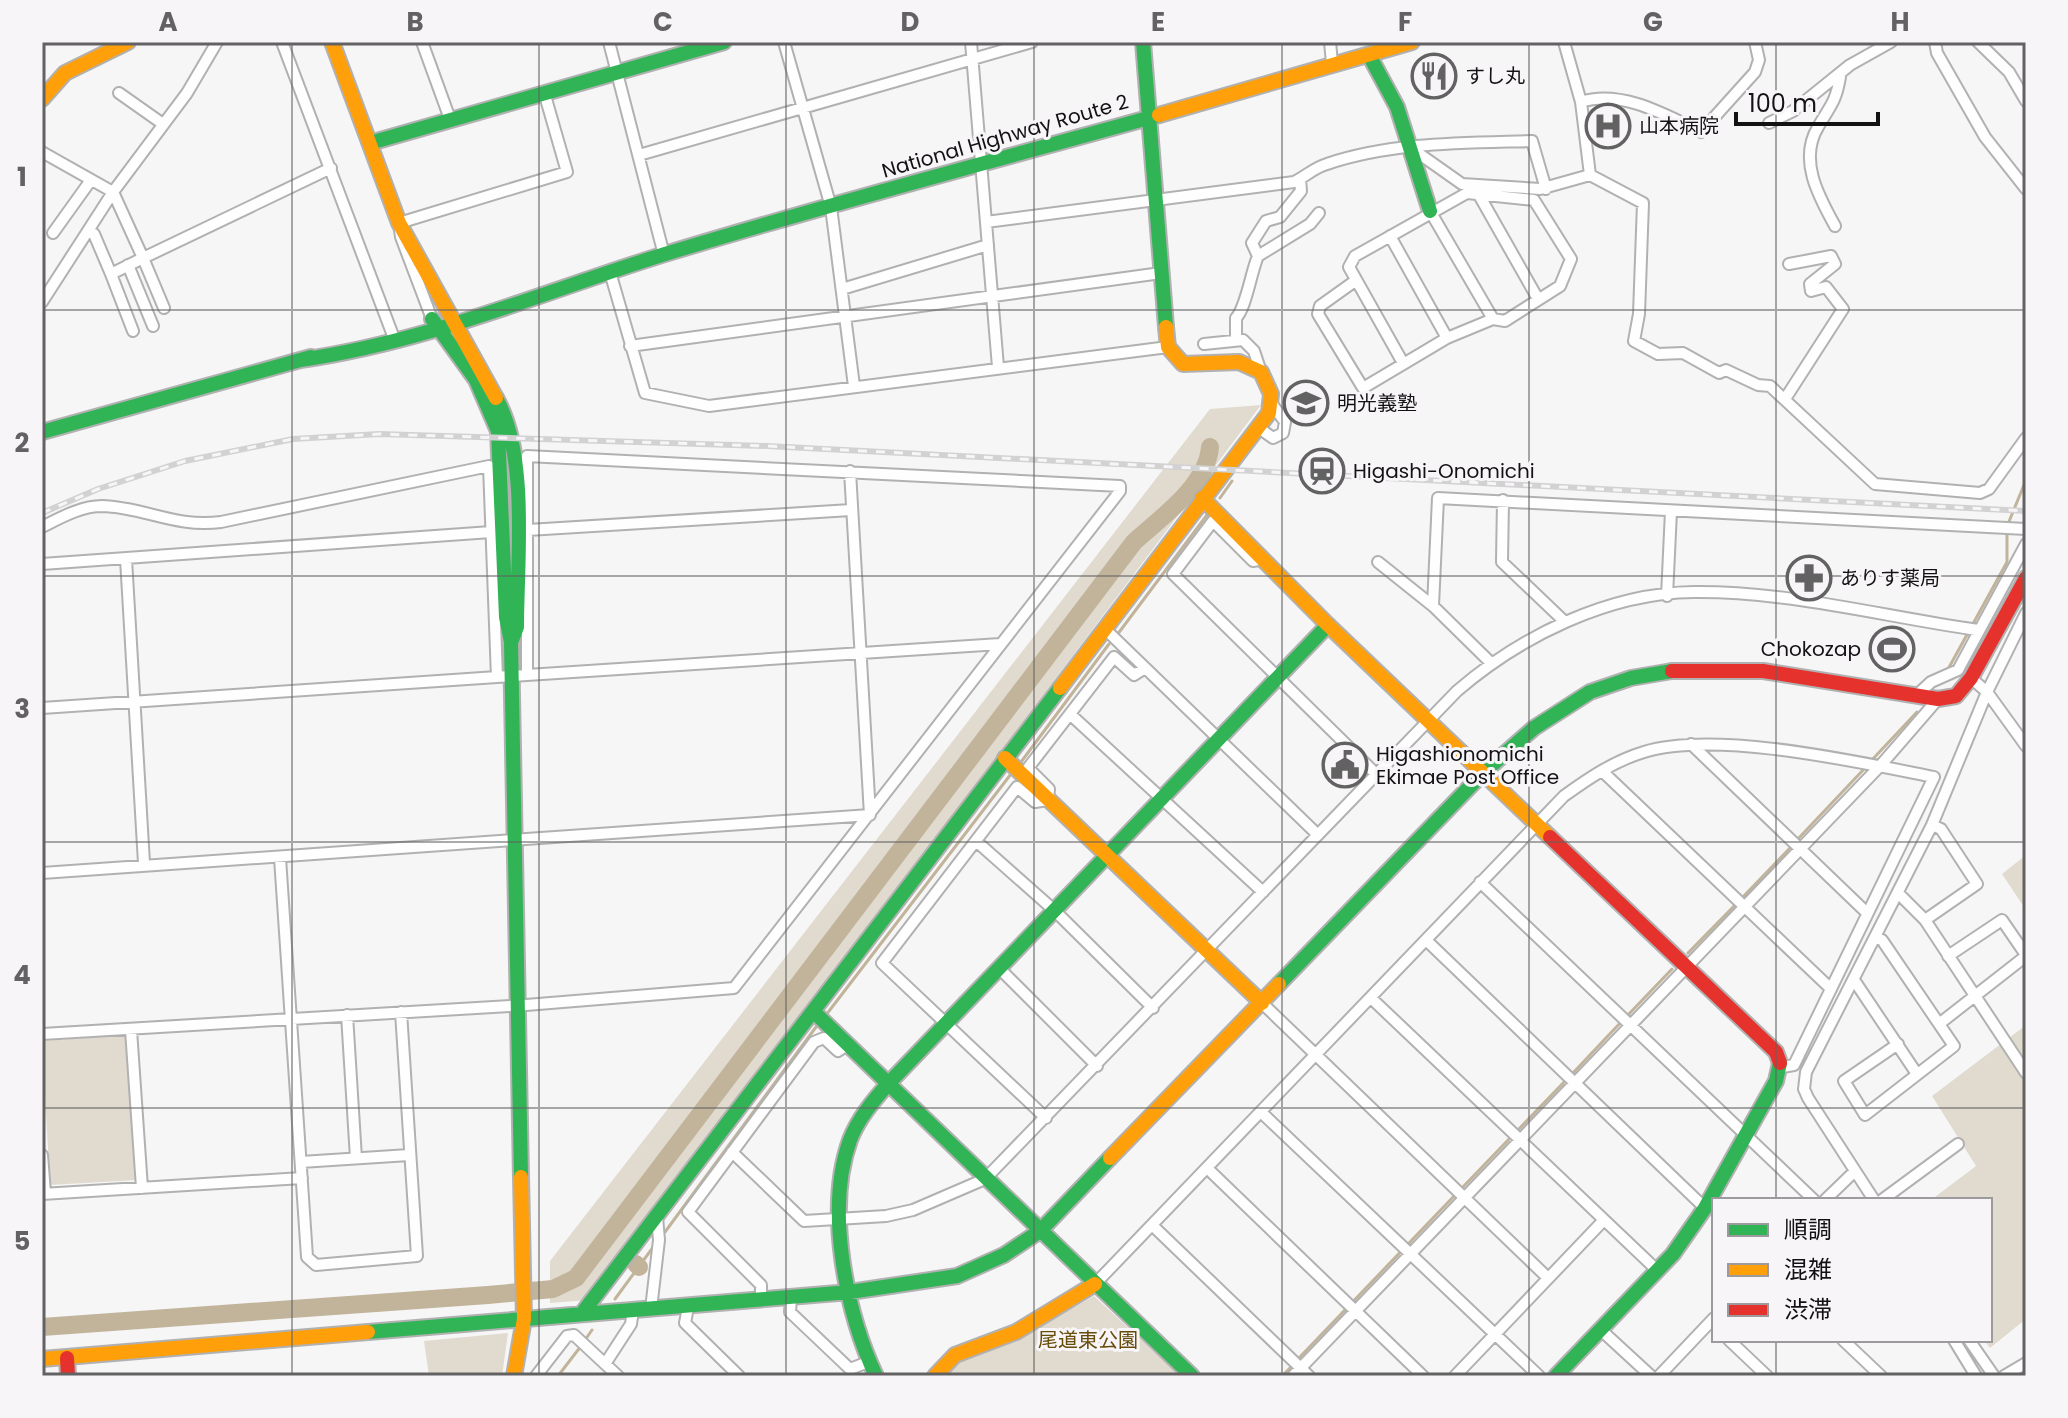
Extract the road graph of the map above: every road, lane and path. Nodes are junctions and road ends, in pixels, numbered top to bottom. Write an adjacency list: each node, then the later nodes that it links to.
1 (128, 42): 26 (main road)
2 (217, 42): 33 (street)
3 (282, 42): 39 (street)
4 (332, 42): 34 (main road)
5 (422, 42): 31 (street)
6 (609, 42): 22 (street)
7 (724, 42): 22 (main road)
8 (784, 42): 29 (street)
9 (971, 42): 20 (street)
10 (1032, 42): 20 (street)
11 (1143, 42): 30 (main road)
12 (1330, 42): 21 (street)
13 (1412, 42): 19 (main road, National Highway Route 2)
14 (1564, 42): 28 (street)
15 (1755, 42): 28 (street)
16 (1891, 42): 23 (street)
17 (1935, 42): 44 (street)
18 (1978, 42): 27 (street)
19 (1369, 55): 21 (main road, National Highway Route 2); 35 (main road)
20 (973, 59): 29 (street); 38 (street)
21 (1332, 63): 30 (main road, National Highway Route 2)
22 (617, 73): 24 (main road); 37 (street)
23 (1840, 77): 32 (street); 54 (street)
24 (544, 92): 31 (main road); 53 (street)
25 (119, 93): 33 (street)
26 (42, 99)
27 (2026, 101)
28 (1581, 102): 40 (street)
29 (802, 105): 37 (street); 48 (street)
30 (1150, 116): 38 (main road, National Highway Route 2); 47 (main road)
31 (450, 119): 34 (main road)
32 (1769, 123)
33 (163, 124): 45 (street)
34 (370, 143): 53 (main road)
35 (1411, 148): 41 (street); 43 (street); 43 (street); 49 (main road)
36 (42, 152): 42 (street)
37 (639, 155): 60 (street)
38 (981, 163): 48 (main road, National Highway Route 2); 52 (street)
39 (331, 168): 62 (street); 79 (street)
40 (1590, 175): 43 (street); 90 (street)
41 (1300, 179): 47 (street); 51 (street)
42 (91, 180): 45 (street); 57 (street)
43 (1546, 189)
44 (2026, 189)
45 (113, 192): 55 (street); 62 (street)
46 (1479, 195): 49 (street); 71 (street); 71 (street)
47 (1157, 201): 52 (street); 66 (main road)
48 (831, 207): 60 (main road, National Highway Route 2); 69 (street)
49 (1430, 211): 58 (street); 75 (street)
50 (1319, 213): 56 (street)
51 (1280, 217): 56 (street); 61 (street)
52 (986, 222): 59 (street)
53 (399, 223): 76 (main road)
54 (1835, 226)
55 (88, 232): 67 (street); 72 (street)
56 (1293, 232): 61 (street)
57 (53, 233)
58 (1390, 236): 68 (street); 80 (street)
59 (988, 245): 69 (street); 70 (street)
60 (664, 255): 65 (main road, National Highway Route 2)
61 (1258, 256): 81 (street)
62 (143, 258): 64 (street); 73 (street)
63 (1789, 264): 90 (street)
64 (128, 265): 67 (street); 77 (street)
65 (610, 272): 76 (main road, National Highway Route 2); 83 (street)
66 (1161, 273): 70 (street); 84 (main road)
67 (111, 274): 78 (street)
68 (1355, 281): 86 (street); 86 (street)
69 (842, 289): 74 (street)
70 (993, 295): 74 (street); 87 (street)
71 (1538, 299): 75 (street)
72 (42, 302)
73 (164, 308)
74 (845, 315): 83 (street); 89 (street)
75 (1493, 319): 80 (street)
76 (444, 322): 79 (main road, National Highway Route 2); 85 (main road, National Highway Route 2); 121 (main road)
77 (153, 326)
78 (133, 331)
79 (392, 333): 85 (main road, National Highway Route 2)
80 (1447, 338): 86 (street)
81 (1236, 339): 82 (street); 88 (street)
82 (1204, 344)
83 (630, 346): 89 (street)
84 (1168, 347): 87 (street); 88 (main road)
85 (300, 360): 93 (main road, National Highway Route 2)
86 (1403, 363)
87 (998, 367): 89 (street)
88 (1261, 372): 91 (main road)
89 (854, 386)
90 (1785, 399): 94 (street)
91 (1272, 404): 92 (main road); 92 (street)
92 (1259, 428): 96 (main road)
93 (42, 432)
94 (2026, 438)
95 (850, 471): 98 (street); 102 (street); 117 (street)
96 (1202, 498): 106 (main road); 115 (main road)
97 (1503, 500): 99 (street); 111 (street); 113 (street)
98 (851, 510): 102 (street); 118 (street)
99 (1671, 511): 101 (street); 110 (street)
100 (42, 527): 103 (street)
101 (2026, 529)
102 (528, 530): 121 (street)
103 (491, 532): 105 (street); 121 (street)
104 (2026, 544): 116 (street)
105 (126, 559): 108 (street); 127 (street)
106 (1264, 559): 114 (main road); 122 (street)
107 (1378, 562): 111 (street)
108 (42, 564)
109 (2026, 578): 123 (main road)
110 (1667, 596): 113 (street); 116 (street)
111 (1433, 606): 119 (street)
112 (2026, 613): 124 (street)
113 (1565, 622): 119 (street)
114 (1328, 625): 122 (main road); 130 (main road)
115 (1104, 628): 120 (street); 134 (main road)
116 (1971, 629): 125 (street)
117 (1000, 644): 118 (street); 141 (street)
118 (858, 653): 121 (street); 141 (street)
119 (1490, 662): 130 (street)
120 (1145, 668): 129 (street); 131 (street)
121 (512, 676): 127 (street); 145 (main road)
122 (1277, 678): 131 (main road); 138 (street)
123 (1971, 678): 124 (street); 126 (main road)
124 (1987, 692): 133 (street); 143 (street)
125 (1917, 695): 126 (main road); 137 (main road)
126 (1938, 699): 135 (street)
127 (135, 702): 128 (street); 150 (street)
128 (42, 708)
129 (1071, 715): 139 (street); 140 (street)
130 (1428, 722): 137 (main road); 138 (street)
131 (1219, 740): 139 (main road); 144 (street)
132 (1691, 744): 135 (street); 136 (street); 147 (street)
133 (2026, 746)
134 (1005, 758): 140 (main road); 173 (main road)
135 (1871, 765): 147 (street); 157 (street)
136 (1602, 771): 142 (street); 155 (street)
137 (1484, 772): 142 (main road); 170 (main road)
138 (1376, 774): 144 (street)
139 (1164, 797): 148 (main road); 153 (street)
140 (1048, 800): 146 (street); 148 (main road)
141 (870, 815): 145 (street); 171 (street)
142 (1537, 825): 152 (street); 164 (main road)
143 (1932, 825): 154 (street); 158 (street)
144 (1318, 835): 153 (street)
145 (515, 839): 149 (street); 171 (main road)
146 (976, 841): 156 (street); 178 (street)
147 (1795, 845): 155 (street); 157 (street)
148 (1109, 854): 156 (main road); 161 (main road)
149 (280, 858): 150 (street); 176 (street)
150 (144, 863): 151 (street)
151 (42, 873)
152 (1480, 882): 160 (street); 177 (street)
153 (1263, 892): 161 (street)
154 (1898, 893): 158 (street); 159 (street)
155 (1740, 903): 164 (street); 167 (street)
156 (1055, 911): 165 (main road); 172 (street)
157 (1866, 912): 167 (street)
158 (1925, 920): 162 (street)
159 (1875, 938): 166 (street); 179 (street)
160 (1426, 940): 169 (street); 190 (street)
161 (1207, 951): 170 (main road); 172 (street)
162 (1948, 956): 163 (street); 168 (street)
163 (2026, 956): 168 (street)
164 (1685, 965): 177 (street); 186 (main road)
165 (999, 968): 178 (main road); 185 (street)
166 (1854, 980): 182 (street); 187 (street)
167 (1829, 987): 186 (street)
168 (1974, 997): 179 (street); 188 (street)
169 (1371, 998): 184 (street); 195 (street)
170 (1262, 1003): 184 (street); 218 (main road)
171 (518, 1005): 174 (street); 231 (main road)
172 (1153, 1008): 185 (street)
173 (813, 1011): 183 (main road); 214 (main road)
174 (401, 1012): 175 (street); 199 (street)
175 (347, 1015): 176 (street); 200 (street)
176 (292, 1019): 180 (street); 201 (street)
177 (1626, 1021): 190 (street); 194 (street)
178 (947, 1023): 191 (main road); 193 (street)
179 (1939, 1024): 189 (street)
180 (131, 1030): 181 (street); 206 (street)
181 (42, 1034)
182 (1898, 1044): 189 (street); 189 (street)
183 (846, 1046): 191 (main road); 197 (street)
184 (1316, 1053): 192 (street); 207 (street)
185 (1097, 1066): 193 (street)
186 (1788, 1066): 187 (street); 194 (main road)
187 (1806, 1072): 203 (street)
188 (2026, 1073)
189 (1917, 1074)
190 (1571, 1079): 195 (street); 213 (street)
191 (888, 1084): 205 (main road); 215 (main road)
192 (1262, 1113): 202 (street); 219 (street)
193 (1046, 1118): 205 (street)
194 (1745, 1136): 209 (street); 213 (main road)
195 (1515, 1137): 207 (street); 216 (street)
196 (1958, 1144): 212 (street)
197 (732, 1152): 215 (street); 225 (street)
198 (42, 1155): 208 (street)
199 (409, 1155): 200 (street); 204 (street)
200 (356, 1158): 201 (street)
201 (301, 1162): 204 (street)
202 (1208, 1169): 217 (street); 227 (street)
203 (1854, 1172): 210 (street); 211 (street)
204 (302, 1178): 206 (street)
205 (985, 1179): 215 (street); 218 (main road)
206 (142, 1188): 208 (street)
207 (1461, 1193): 219 (street); 221 (street)
208 (43, 1194)
209 (1812, 1198)
210 (1827, 1198)
211 (1873, 1198)
212 (1885, 1198)
213 (1705, 1208): 220 (main road)
214 (657, 1217): 228 (street); 230 (main road)
215 (842, 1218): 223 (main road)
216 (1603, 1221): 220 (street); 221 (street)
217 (1152, 1225): 222 (street); 244 (street)
218 (1040, 1231): 222 (main road); 223 (main road)
219 (1405, 1251): 227 (street); 234 (street)
220 (1658, 1271): 233 (main road)
221 (1548, 1278): 234 (street)
222 (1095, 1284): 251 (main road); 252 (main road)
223 (850, 1292): 224 (main road); 241 (main road)
224 (791, 1299): 225 (main road); 241 (street)
225 (761, 1301): 226 (main road)
226 (688, 1307): 228 (main road); 249 (street)
227 (1352, 1307): 244 (street); 253 (street)
228 (651, 1309): 229 (main road)
229 (633, 1310): 230 (main road); 242 (street)
230 (583, 1312): 231 (main road)
231 (524, 1313): 239 (main road); 246 (main road)
232 (1712, 1323): 258 (street)
233 (1601, 1330): 256 (main road); 257 (street)
234 (1495, 1334): 254 (street); 255 (street)
235 (1731, 1342): 259 (street)
236 (1845, 1342): 260 (street)
237 (1955, 1342): 261 (street)
238 (1970, 1342): 262 (street)
239 (67, 1358): 240 (main road); 245 (main road)
240 (42, 1359)
241 (868, 1362): 250 (main road)
242 (605, 1364): 247 (street); 248 (street)
243 (2026, 1364): 263 (street); 264 (street)
244 (1299, 1369)
245 (68, 1376)
246 (514, 1376)
247 (536, 1376)
248 (618, 1376)
249 (739, 1376)
250 (876, 1376)
251 (935, 1376)
252 (1192, 1376)
253 (1423, 1376)
254 (1455, 1376)
255 (1539, 1376)
256 (1556, 1376)
257 (1651, 1376)
258 (1659, 1376)
259 (1767, 1376)
260 (1881, 1376)
261 (1976, 1376)
262 (1994, 1376)
263 (2004, 1376)
264 (2014, 1376)

